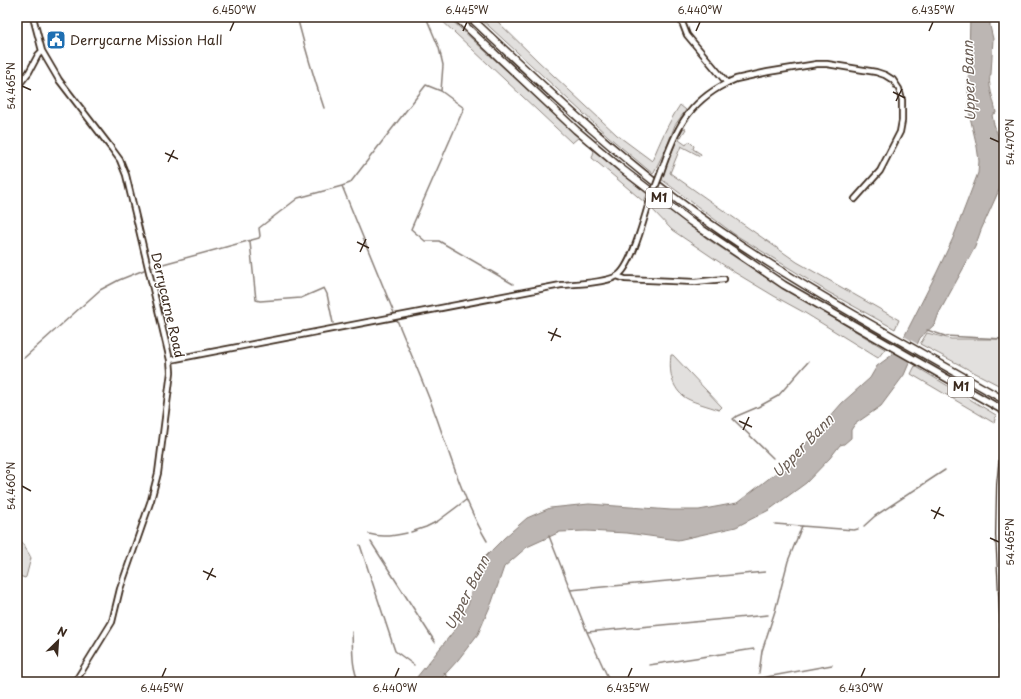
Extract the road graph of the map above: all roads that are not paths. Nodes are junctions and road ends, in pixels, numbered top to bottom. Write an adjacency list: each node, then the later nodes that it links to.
1 (33, 17): 5 (street, Derrycarne Road)
2 (456, 17): 13 (highway, M1)
3 (470, 17): 12 (highway, M1)
4 (680, 17): 6 (street)
5 (42, 52): 7 (street); 11 (street, Derrycarne Road)
6 (727, 83): 8 (street); 9 (street, bridge)
7 (17, 87)
8 (856, 199)
9 (617, 276): 10 (street); 11 (street)
10 (724, 279)
11 (170, 360): 16 (street, Derrycarne Road)
12 (1004, 400)
13 (1004, 411)
14 (1004, 443): 15 (main road)
15 (1004, 636)
16 (75, 682)

